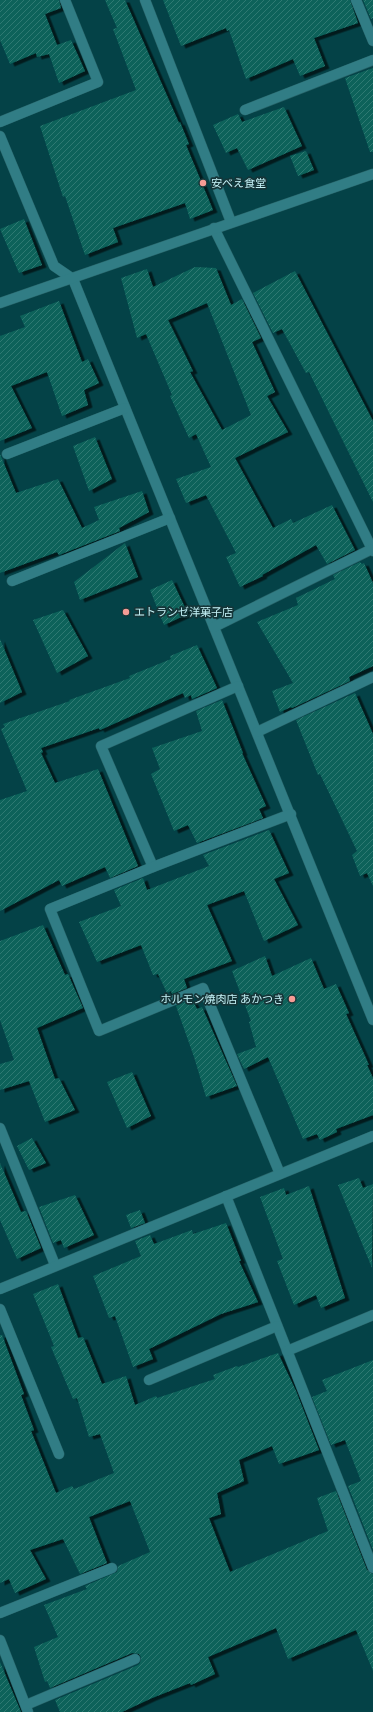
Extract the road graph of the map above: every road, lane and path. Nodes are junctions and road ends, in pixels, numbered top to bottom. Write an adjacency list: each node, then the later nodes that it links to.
1 (65, 0): 7 (street)
2 (146, 0): 10 (street)
3 (356, 0): 4 (street)
4 (373, 42)
5 (373, 60): 6 (street)
6 (245, 110)
7 (0, 122)
8 (0, 136): 12 (street)
9 (373, 174): 10 (street)
10 (231, 222): 11 (street)
11 (214, 228): 12 (street); 17 (street)
12 (73, 279): 13 (street); 14 (street)
13 (0, 303)
14 (125, 408): 15 (street); 16 (street)
15 (7, 454)
16 (170, 518): 18 (street); 19 (street)
17 (373, 550): 19 (street)
18 (12, 581)
19 (214, 627): 21 (street)
20 (373, 677): 22 (street)
21 (238, 686): 22 (street); 24 (street)
22 (257, 732): 23 (street)
23 (291, 814): 24 (street); 25 (street)
24 (153, 867): 29 (street)
25 (371, 1007): 26 (street)
26 (373, 1020)
27 (0, 1128): 31 (street)
28 (373, 1136): 29 (street)
29 (280, 1174): 30 (street)
30 (226, 1196): 31 (street); 35 (street)
31 (55, 1265): 32 (street)
32 (0, 1288)
33 (0, 1309): 38 (street)
34 (373, 1315): 36 (street)
35 (278, 1326): 36 (street); 37 (street)
36 (287, 1351): 40 (street)
37 (149, 1380)
38 (59, 1454)
39 (112, 1568): 41 (street)
40 (373, 1568)
41 (0, 1613)
42 (0, 1640): 44 (street)
43 (134, 1659): 44 (street)
44 (27, 1709)

